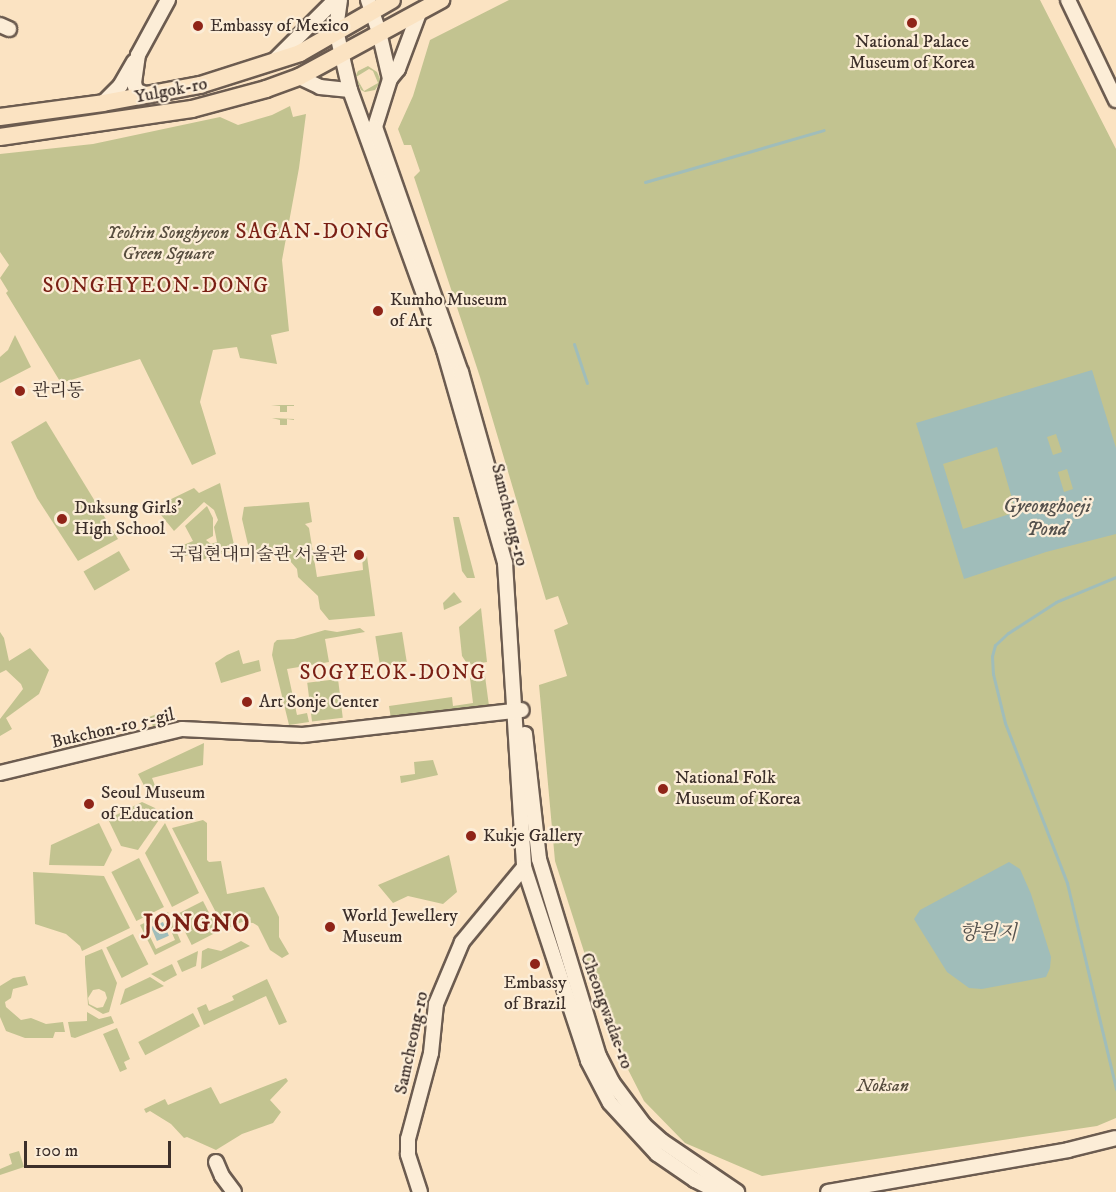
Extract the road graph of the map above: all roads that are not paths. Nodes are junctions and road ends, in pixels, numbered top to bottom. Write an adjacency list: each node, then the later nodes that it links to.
1 (168, 0): 12 (street)
2 (335, 0): 13 (street)
3 (340, 0): 9 (street)
4 (392, 0): 7 (main road, Yulgok-ro)
5 (441, 0): 8 (main road, Yulgok-ro)
6 (1068, 0): 18 (street)
7 (370, 5): 9 (main road, Yulgok-ro); 10 (street)
8 (419, 13): 10 (main road, Yulgok-ro); 15 (street, Samcheong-ro)
9 (336, 30): 11 (street, Samcheong-ro); 13 (main road, Yulgok-ro)
10 (379, 32): 11 (main road, Yulgok-ro); 15 (street)
11 (342, 53): 14 (main road, Yulgok-ro); 16 (street, Samcheong-ro)
12 (138, 56): 17 (street); 19 (street)
13 (274, 60): 17 (main road, Yulgok-ro)
14 (299, 77): 16 (street); 21 (main road, Yulgok-ro)
15 (390, 79): 22 (street, Samcheong-ro)
16 (350, 90): 22 (street, Samcheong-ro)
17 (144, 94): 19 (main road, Yulgok-ro)
18 (1116, 100)
19 (103, 103): 20 (main road, Yulgok-ro)
20 (0, 117)
21 (0, 137)
22 (519, 710): 23 (street, Bukchon-ro 5-gil); 24 (street, Samcheong-ro); 25 (street, Samcheong-ro)
23 (4, 769)
24 (539, 859): 31 (street, Cheongwadae-ro)
25 (524, 867): 29 (street, Samcheong-ro); 30 (street, Cheongwadae-ro)
26 (1116, 1138): 32 (street)
27 (216, 1162): 28 (street)
28 (234, 1192)
29 (420, 1192)
30 (719, 1192)
31 (737, 1192)
32 (828, 1192)

